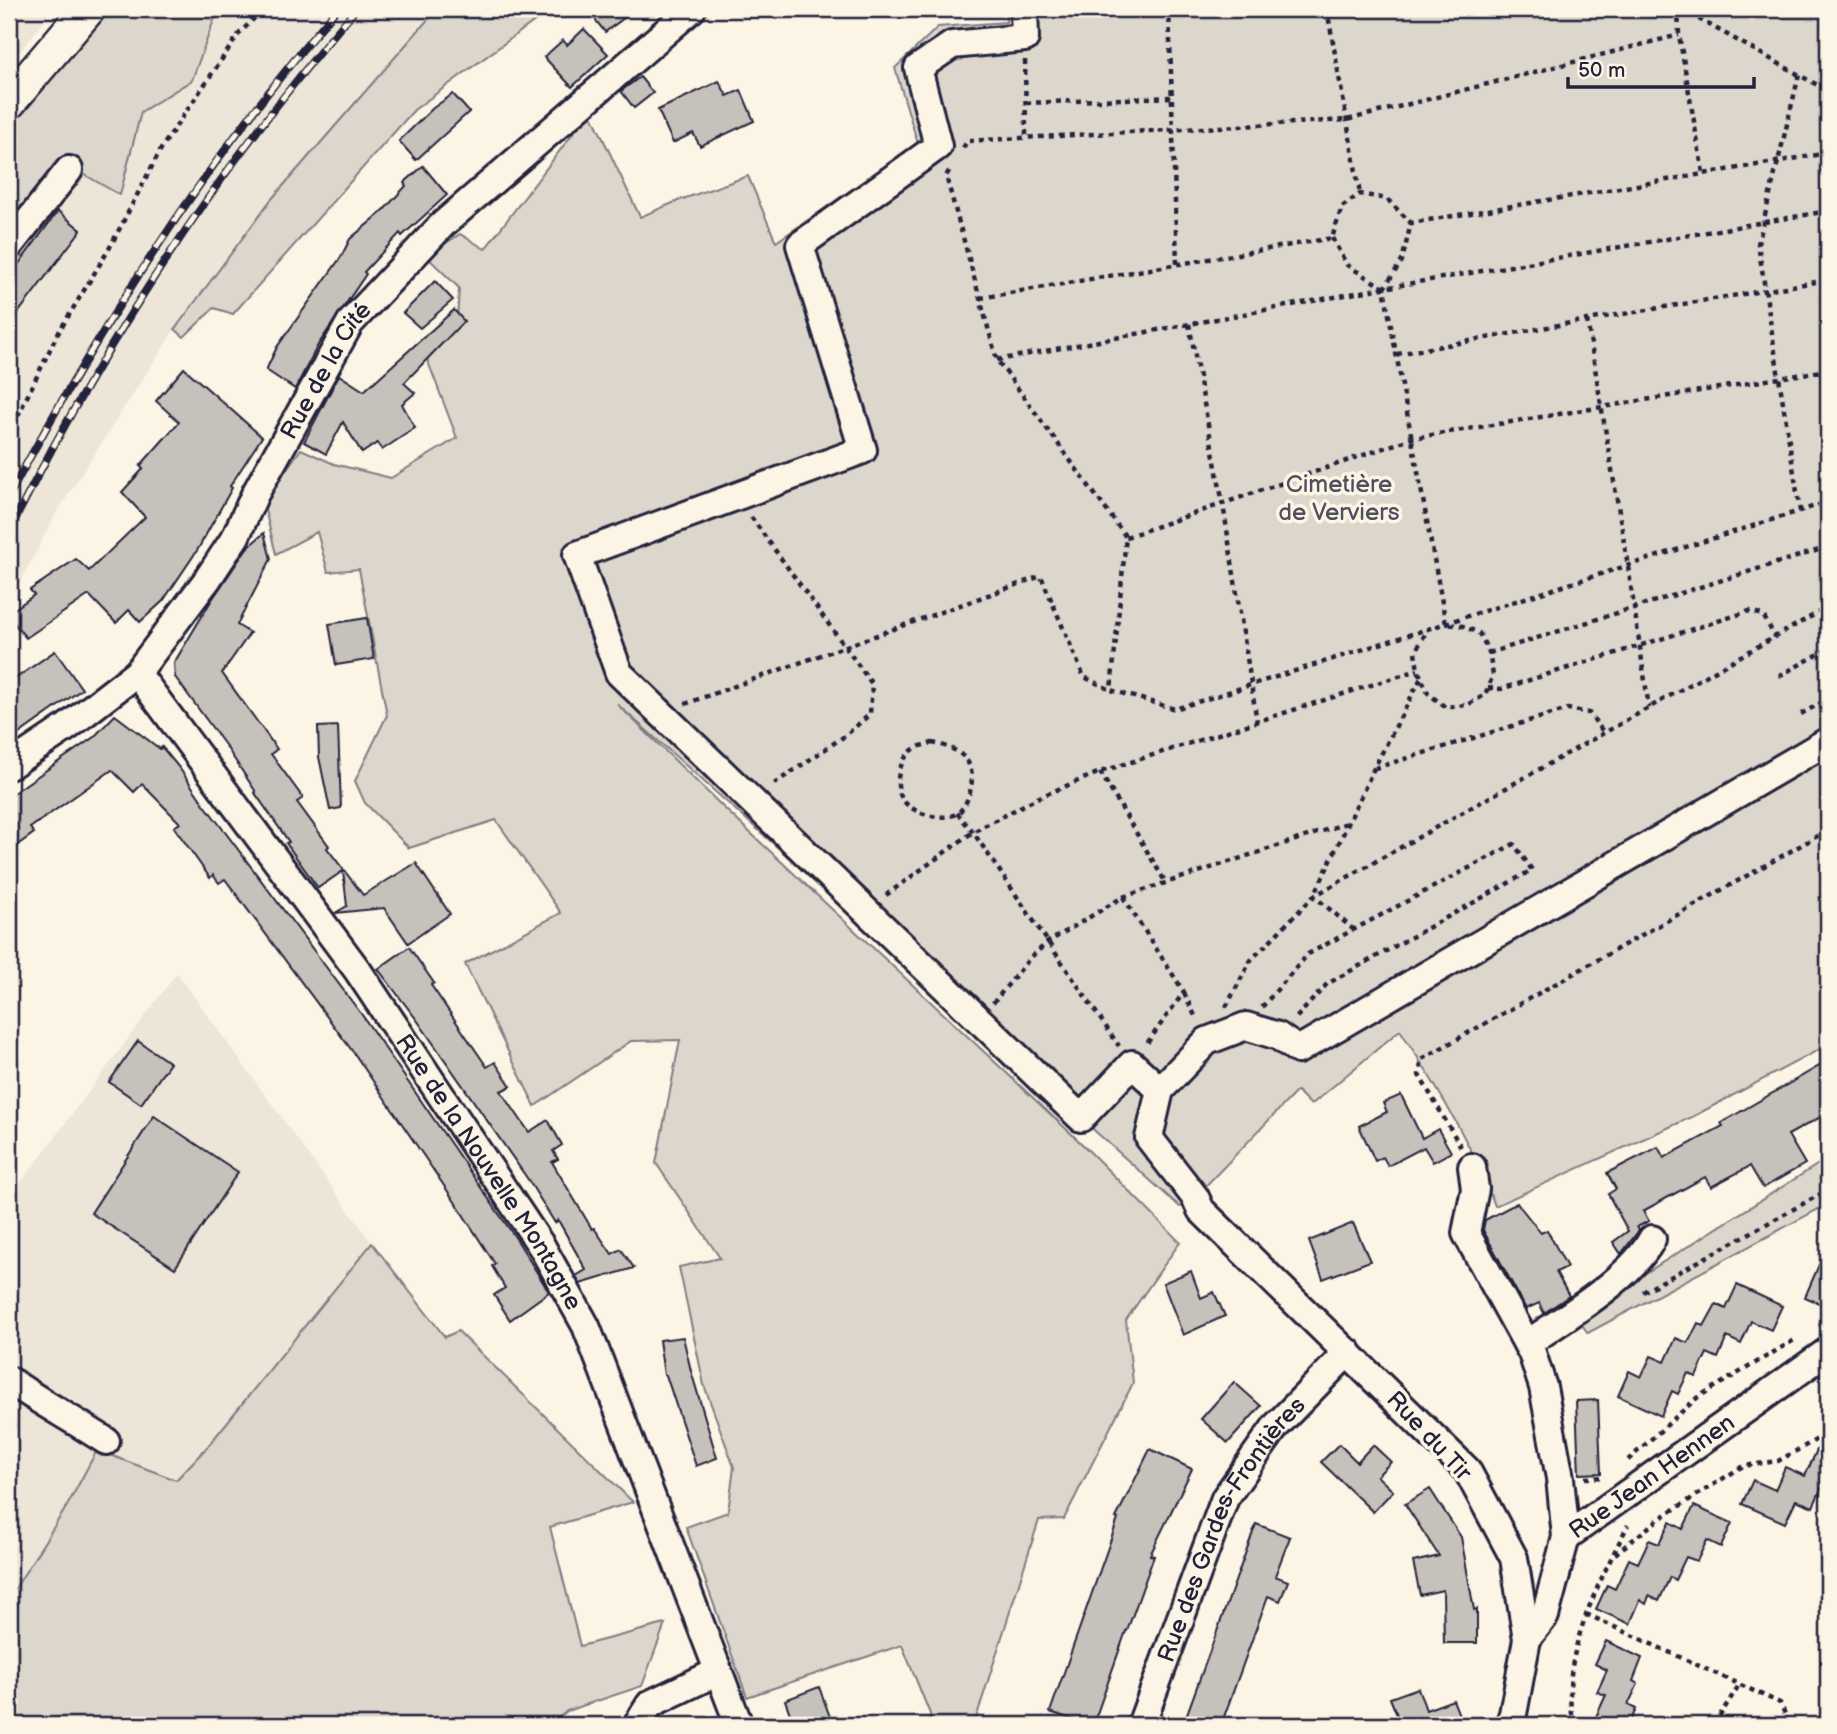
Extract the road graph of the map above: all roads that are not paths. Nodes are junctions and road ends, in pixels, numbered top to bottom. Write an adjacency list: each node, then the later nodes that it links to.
1 (88, 9): 4 (main road)
2 (692, 9): 7 (street, Rue de la Cité)
3 (1024, 9): 10 (street)
4 (9, 102)
5 (69, 170): 6 (street)
6 (9, 246)
7 (137, 673): 9 (street, Rue de la Cité); 20 (street, Rue de la Nouvelle Montagne)
8 (1828, 741): 10 (street)
9 (9, 766)
10 (1160, 1090): 15 (street, Rue du Tir)
11 (1472, 1167): 13 (street)
12 (1652, 1239): 13 (street)
13 (1527, 1344): 18 (street)
14 (1828, 1351): 18 (street, Rue Jean Hennen)
15 (1348, 1352): 19 (street, Rue du Tir); 23 (street, Rue des Gardes-Frontières)
16 (9, 1380): 17 (street)
17 (106, 1441)
18 (1566, 1537): 19 (street, Rue Jean Hennen)
19 (1527, 1639): 24 (street, Rue du Tir)
20 (717, 1672): 21 (street); 22 (street, Rue de la Nouvelle Montagne)
21 (637, 1725)
22 (738, 1725)
23 (1141, 1725)
24 (1509, 1725)

